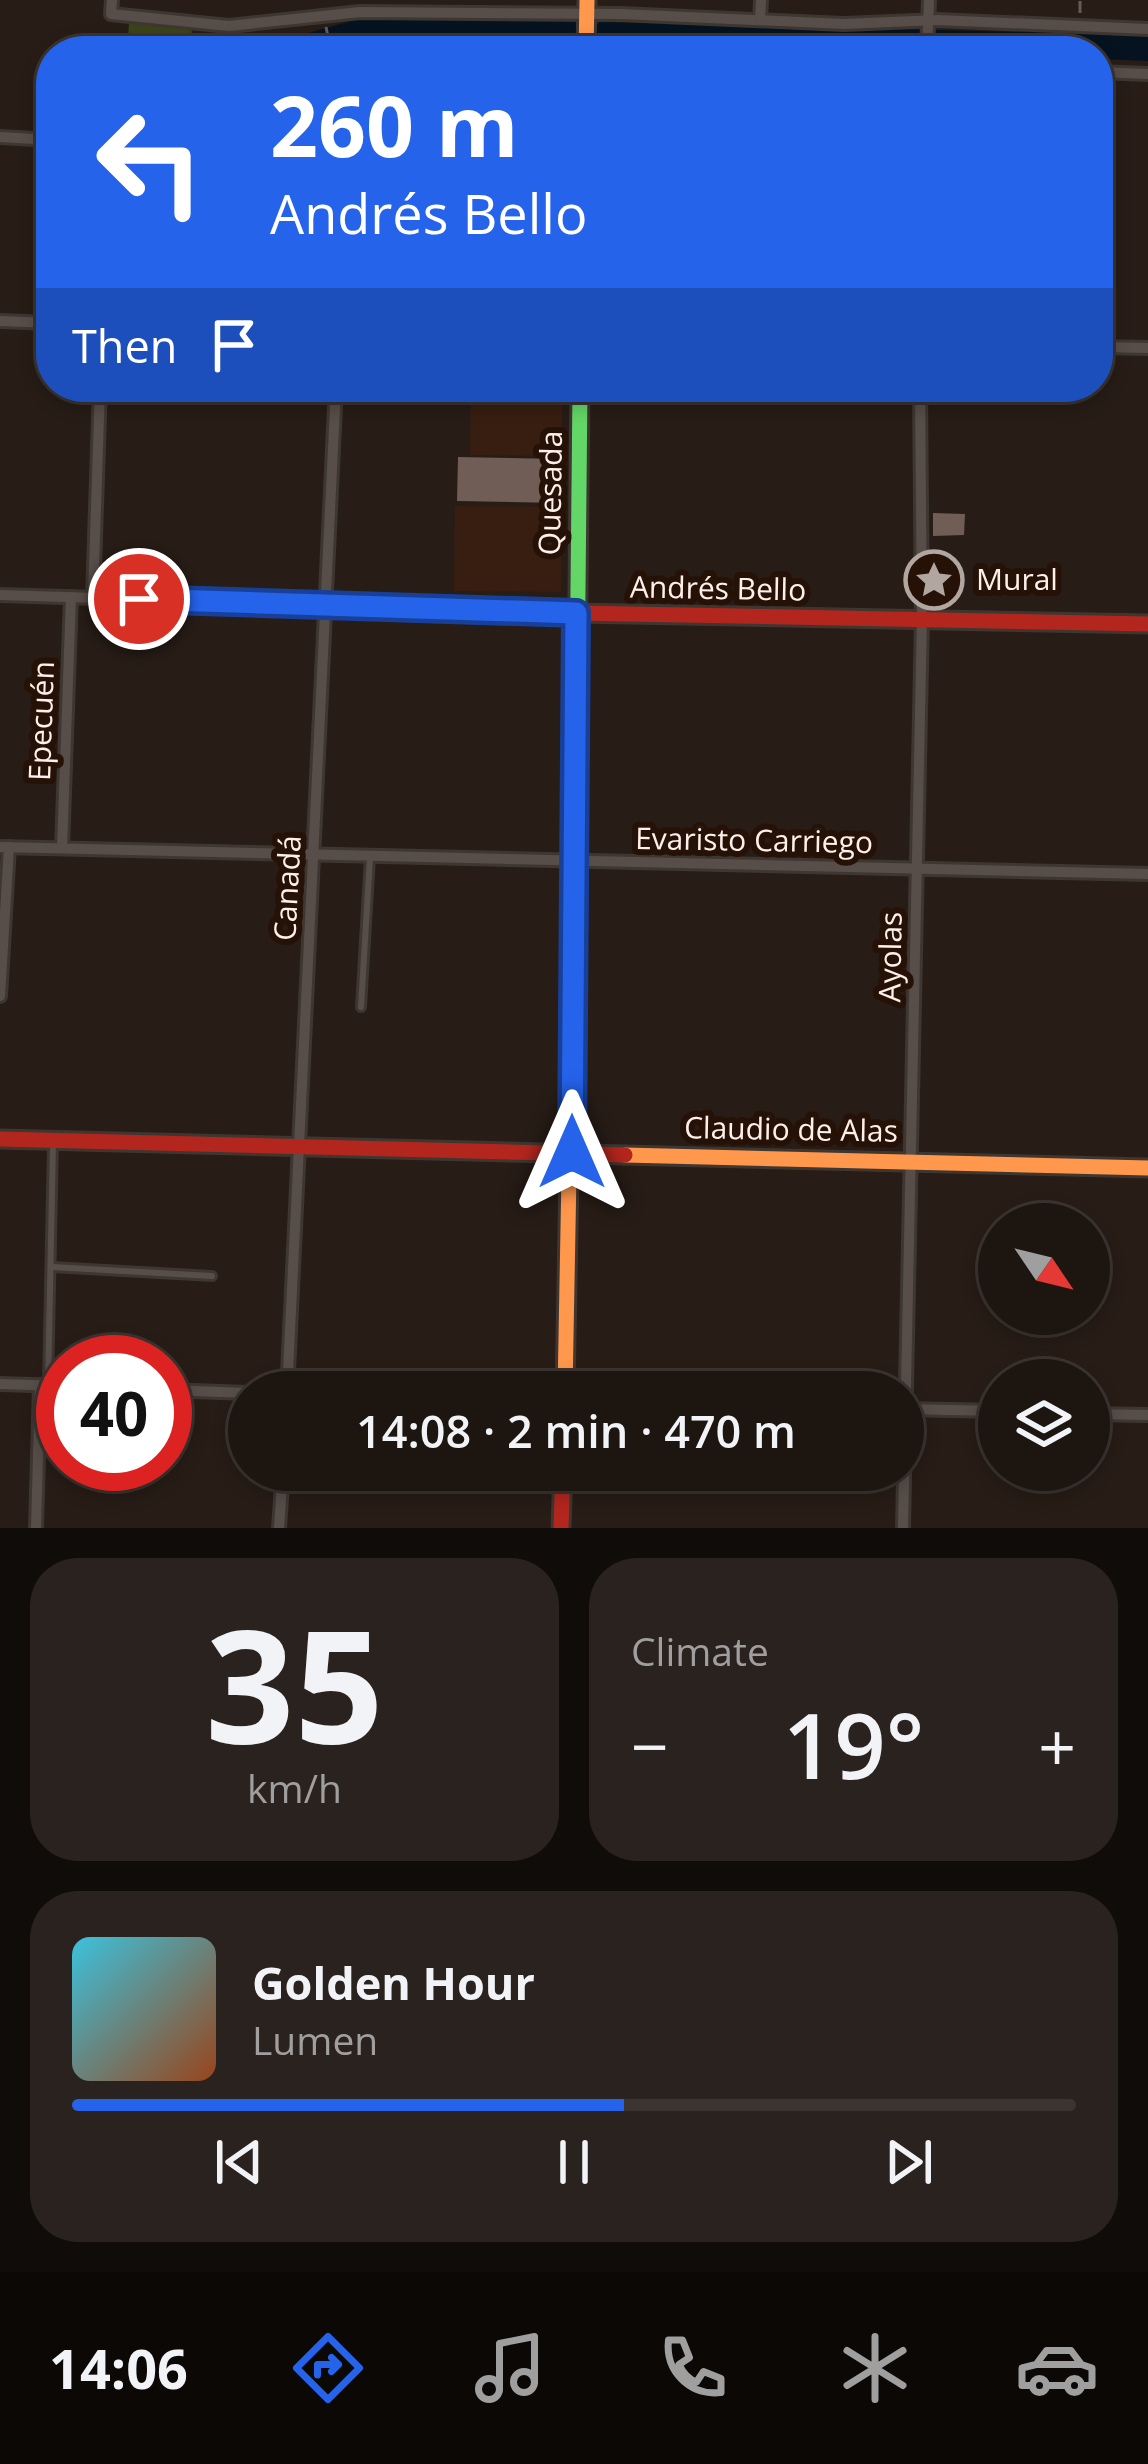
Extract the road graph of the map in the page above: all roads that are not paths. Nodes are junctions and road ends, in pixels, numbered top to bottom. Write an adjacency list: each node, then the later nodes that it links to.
1 (761, 0): 6 (street)
2 (929, 0): 7 (street)
3 (111, 7): 4 (street)
4 (326, 12): 5 (street)
5 (587, 12): 6 (street)
6 (760, 20): 7 (street)
7 (929, 24): 8 (street); 9 (street)
8 (1148, 28)
9 (928, 36)
10 (1113, 73): 11 (street)
11 (1148, 74)
12 (0, 137): 13 (street)
13 (36, 139)
14 (0, 321): 15 (street)
15 (36, 322)
16 (1113, 347): 17 (street)
17 (1148, 348)
18 (99, 402): 24 (street)
19 (335, 402): 25 (street, Canadá)
20 (580, 402): 26 (street, Quesada)
21 (920, 402): 27 (street, Ayolas)
22 (0, 595): 23 (street, Andrés Bello)
23 (71, 596): 24 (street, Andrés Bello); 30 (street, Epecuén)
24 (92, 597): 25 (street, Andrés Bello)
25 (325, 605): 26 (street, Andrés Bello); 31 (street, Canadá)
26 (576, 613): 27 (street, Andrés Bello); 33 (street, Quesada)
27 (922, 619): 28 (street, Andrés Bello); 34 (street, Ayolas)
28 (1148, 624)
29 (4, 847): 30 (street, Evaristo Carriego); 36 (street)
30 (62, 848): 31 (street, Evaristo Carriego)
31 (315, 854): 32 (street, Evaristo Carriego); 40 (street, Canadá)
32 (370, 856): 33 (street, Evaristo Carriego); 37 (lane)
33 (573, 861): 34 (street, Evaristo Carriego); 41 (street, Quesada)
34 (917, 868): 35 (street, Evaristo Carriego); 42 (street, Ayolas)
35 (1148, 874)
36 (0, 996)
37 (361, 1006)
38 (0, 1139): 39 (street, Claudio de Alas)
39 (53, 1140): 40 (street, Claudio de Alas); 44 (lane)
40 (297, 1150): 41 (street, Claudio de Alas); 47 (street, Canadá)
41 (572, 1152): 42 (street, Claudio de Alas); 48 (street, Quesada)
42 (911, 1160): 43 (street, Claudio de Alas); 49 (street, Ayolas)
43 (1148, 1168)
44 (52, 1267): 45 (lane); 46 (lane)
45 (212, 1276)
46 (47, 1335)
47 (288, 1371)
48 (566, 1371)
49 (905, 1371)
50 (0, 1384): 51 (street)
51 (36, 1385)
52 (192, 1391): 53 (street)
53 (228, 1392)
54 (924, 1409): 55 (street)
55 (978, 1411)
56 (1110, 1414): 57 (street)
57 (1148, 1415)
58 (38, 1491): 62 (street)
59 (282, 1491): 63 (street)
60 (563, 1491): 64 (street)
61 (903, 1491): 65 (street, Ayolas)
62 (36, 1528)
63 (279, 1528)
64 (562, 1528)
65 (903, 1528)

